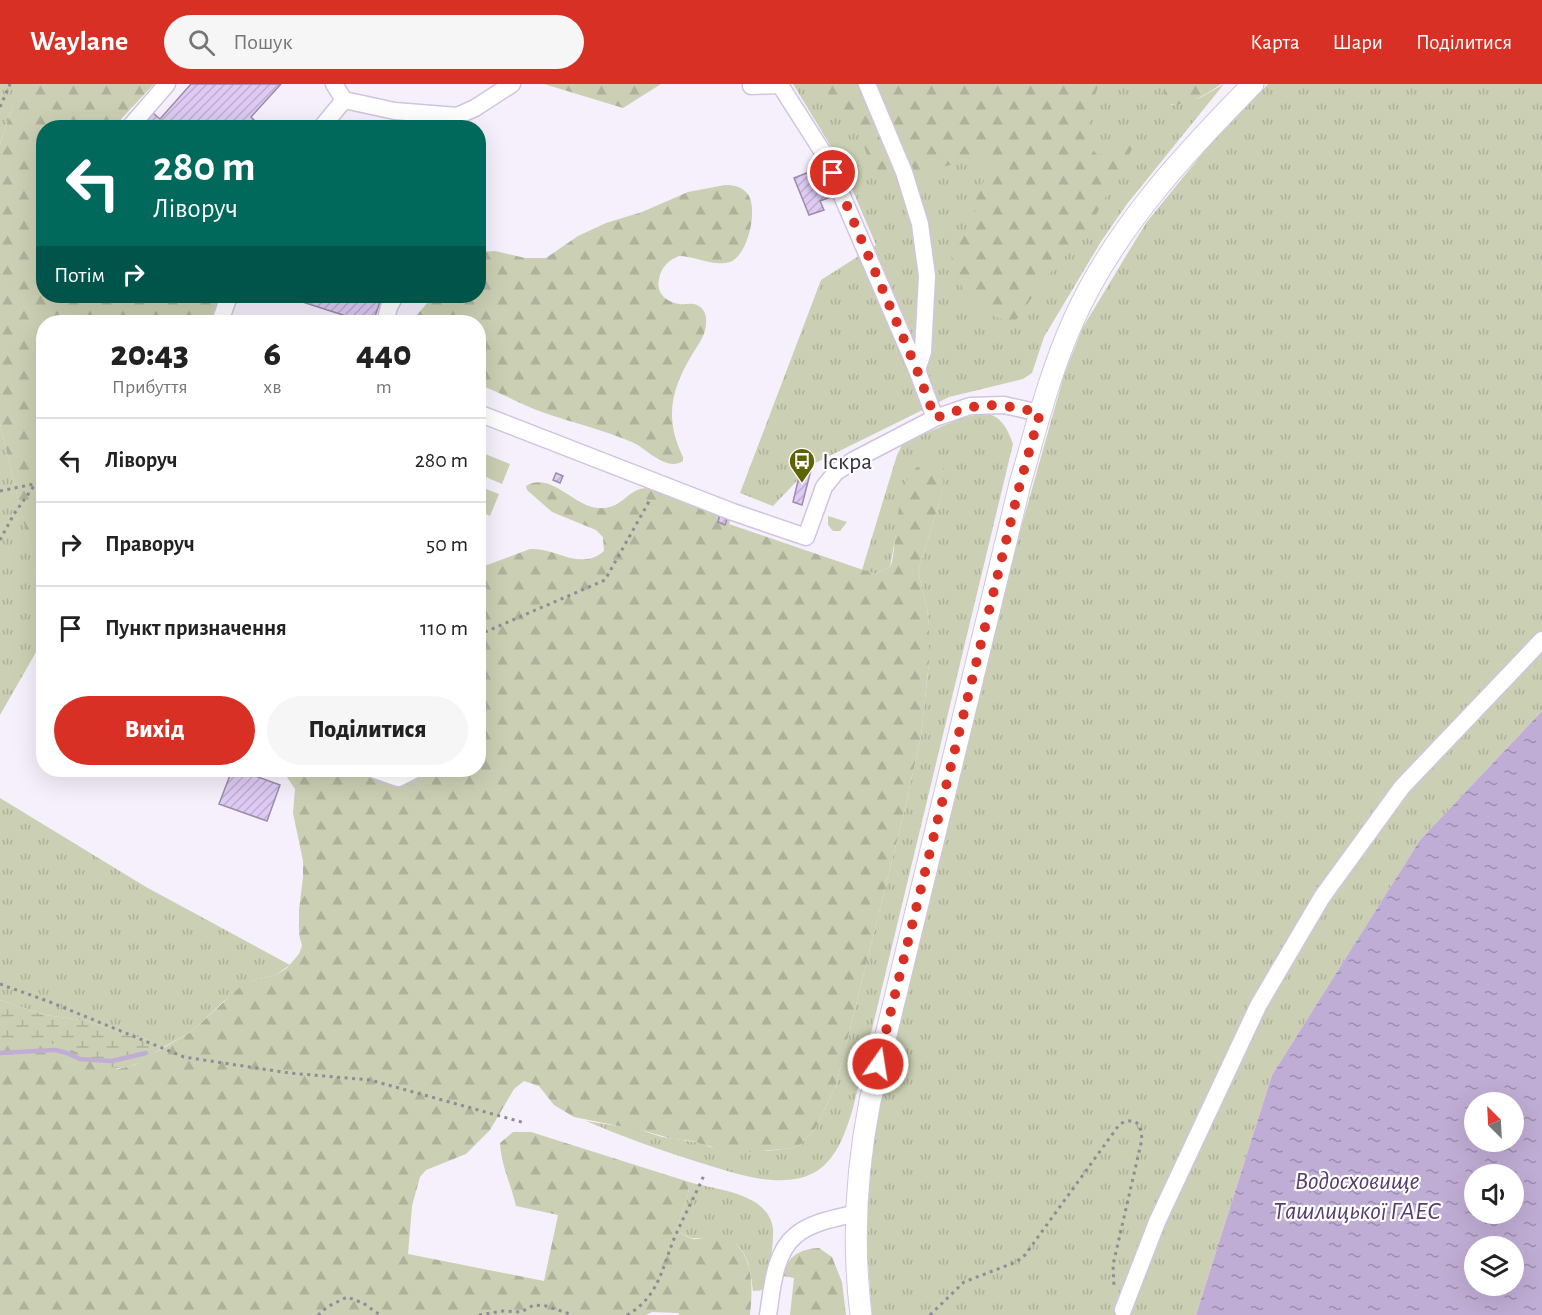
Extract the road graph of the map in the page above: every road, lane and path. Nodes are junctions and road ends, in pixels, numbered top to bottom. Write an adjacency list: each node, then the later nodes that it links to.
1 (10, 84): 9 (path)
2 (167, 84): 10 (street)
3 (334, 84): 8 (street)
4 (512, 84): 8 (street)
5 (867, 84): 12 (street)
6 (1253, 84): 13 (main road)
7 (751, 86): 12 (street)
8 (344, 100): 11 (street)
9 (0, 107)
10 (136, 120)
11 (328, 120)
12 (917, 370): 15 (street)
13 (1040, 413): 15 (street); 25 (main road)
14 (486, 416): 17 (street)
15 (935, 418): 17 (street)
16 (36, 483): 18 (path); 19 (path)
17 (660, 483): 20 (path)
18 (0, 491)
19 (0, 540)
20 (486, 632)
21 (1542, 640): 26 (street)
22 (0, 984): 23 (path)
23 (525, 1123)
24 (704, 1176): 31 (path)
25 (857, 1213): 32 (street); 33 (main road)
26 (1123, 1310): 34 (path)
27 (318, 1315): 28 (path)
28 (380, 1315)
29 (479, 1315): 30 (path)
30 (573, 1315)
31 (627, 1315)
32 (768, 1315)
33 (861, 1315)
34 (930, 1315)

